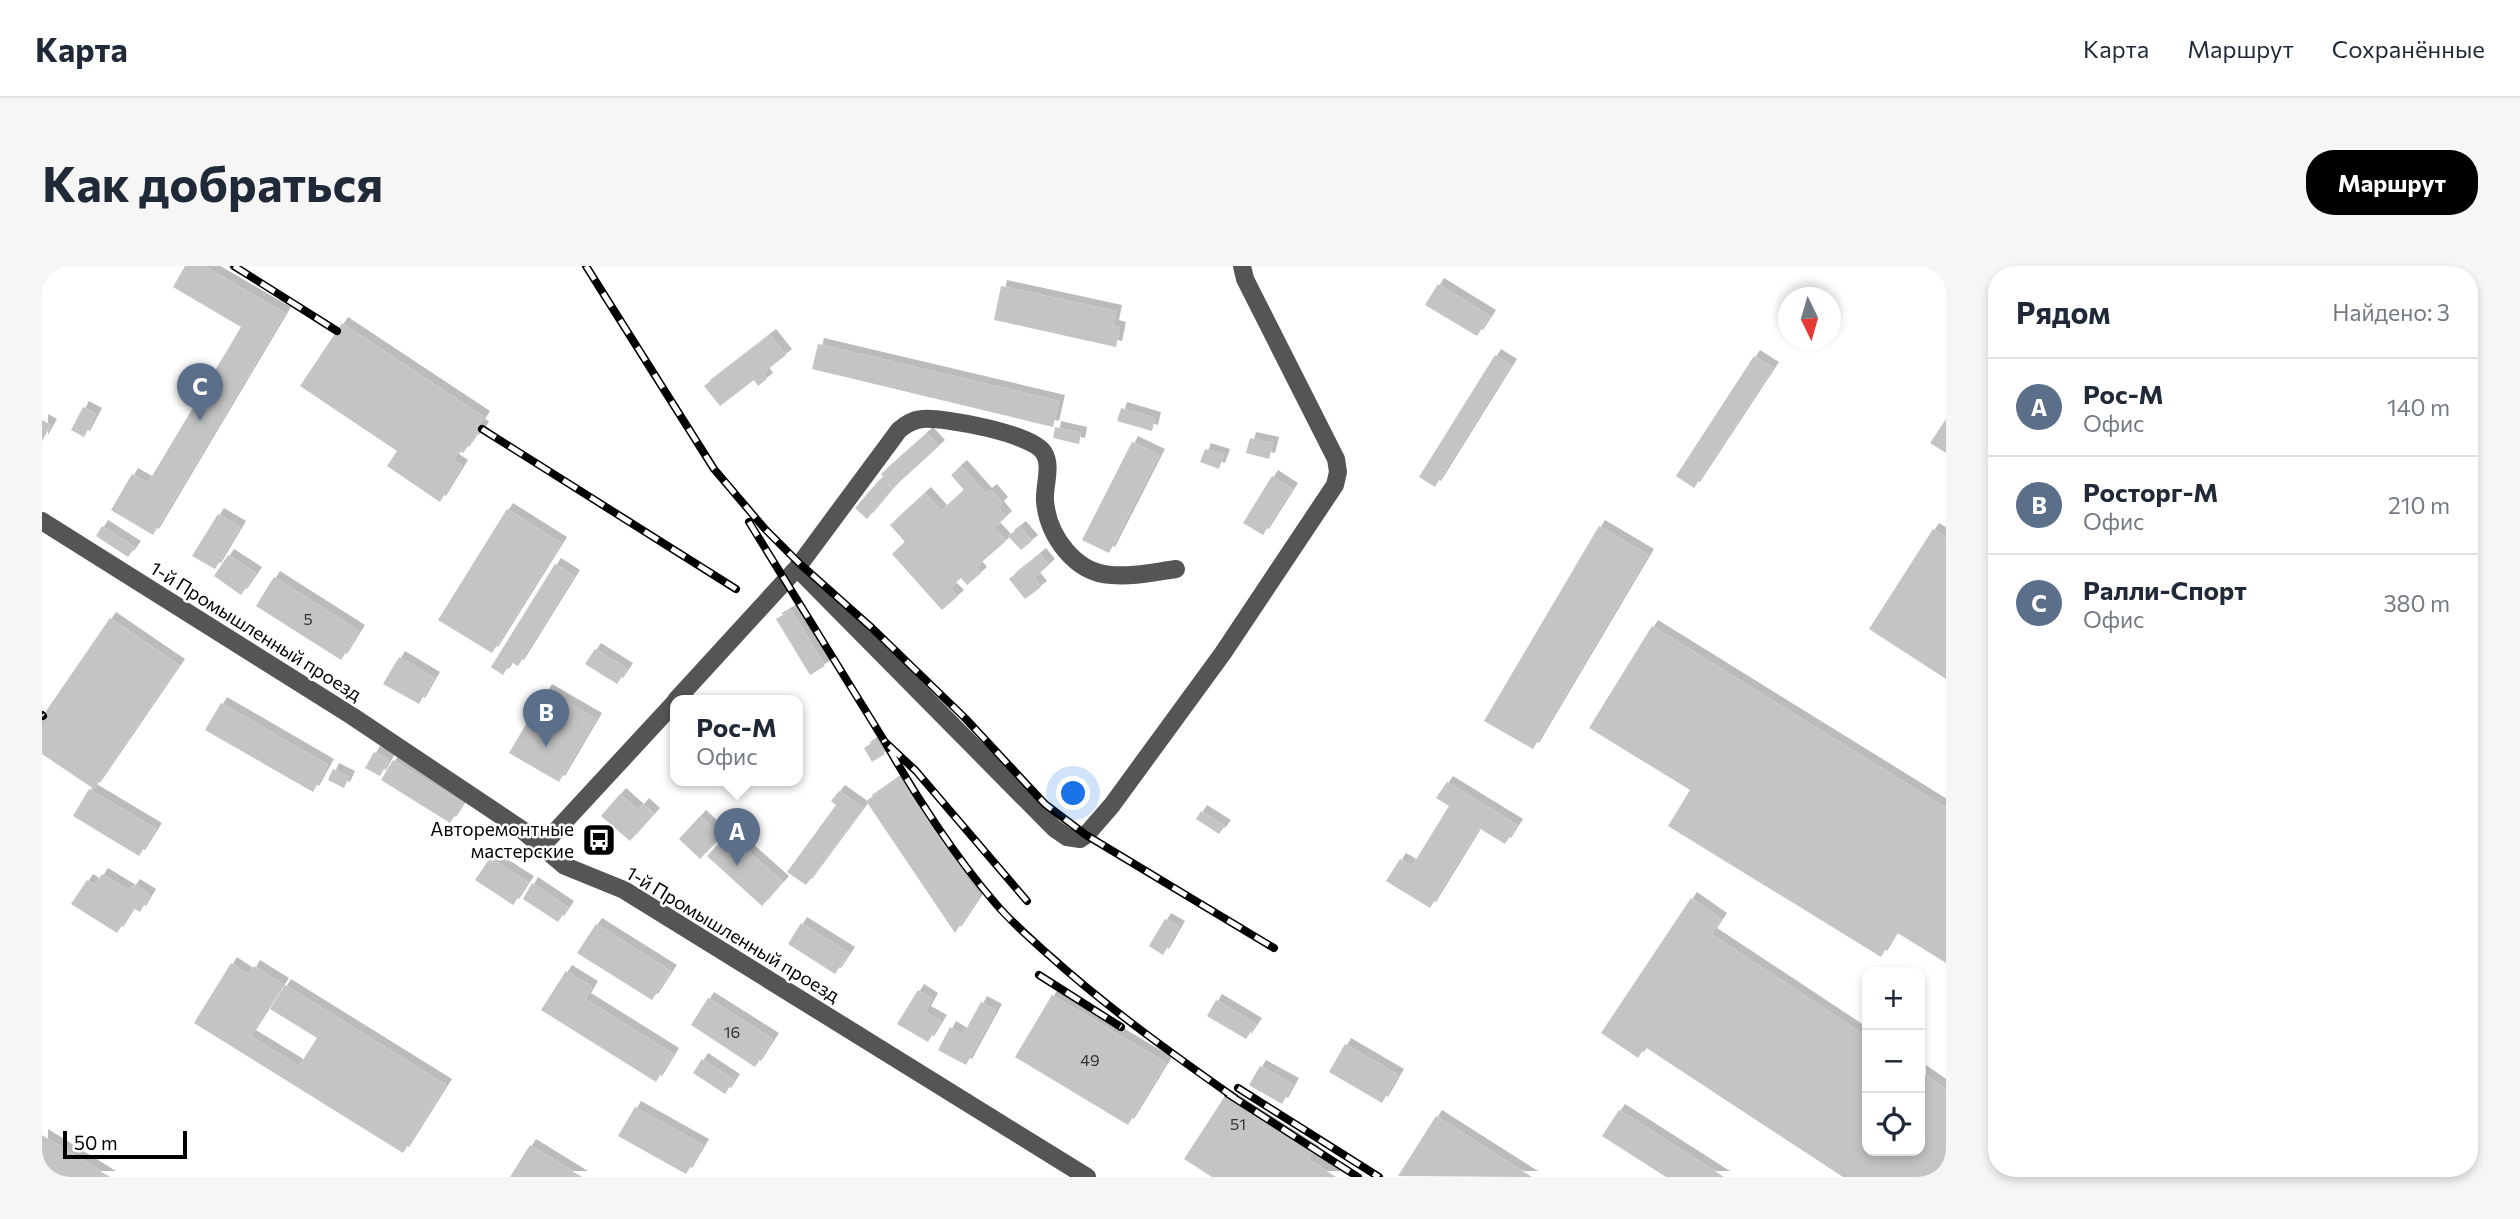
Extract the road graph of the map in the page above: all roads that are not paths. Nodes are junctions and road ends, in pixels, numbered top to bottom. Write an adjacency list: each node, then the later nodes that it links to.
1 (1242, 266): 3 (street)
2 (42, 522): 7 (street, 1-й Промышленный проезд)
3 (797, 568): 4 (street); 5 (street)
4 (1175, 569)
5 (681, 695)
6 (670, 707): 7 (street)
7 (541, 847): 8 (street, 1-й Промышленный проезд)
8 (1087, 1177)

